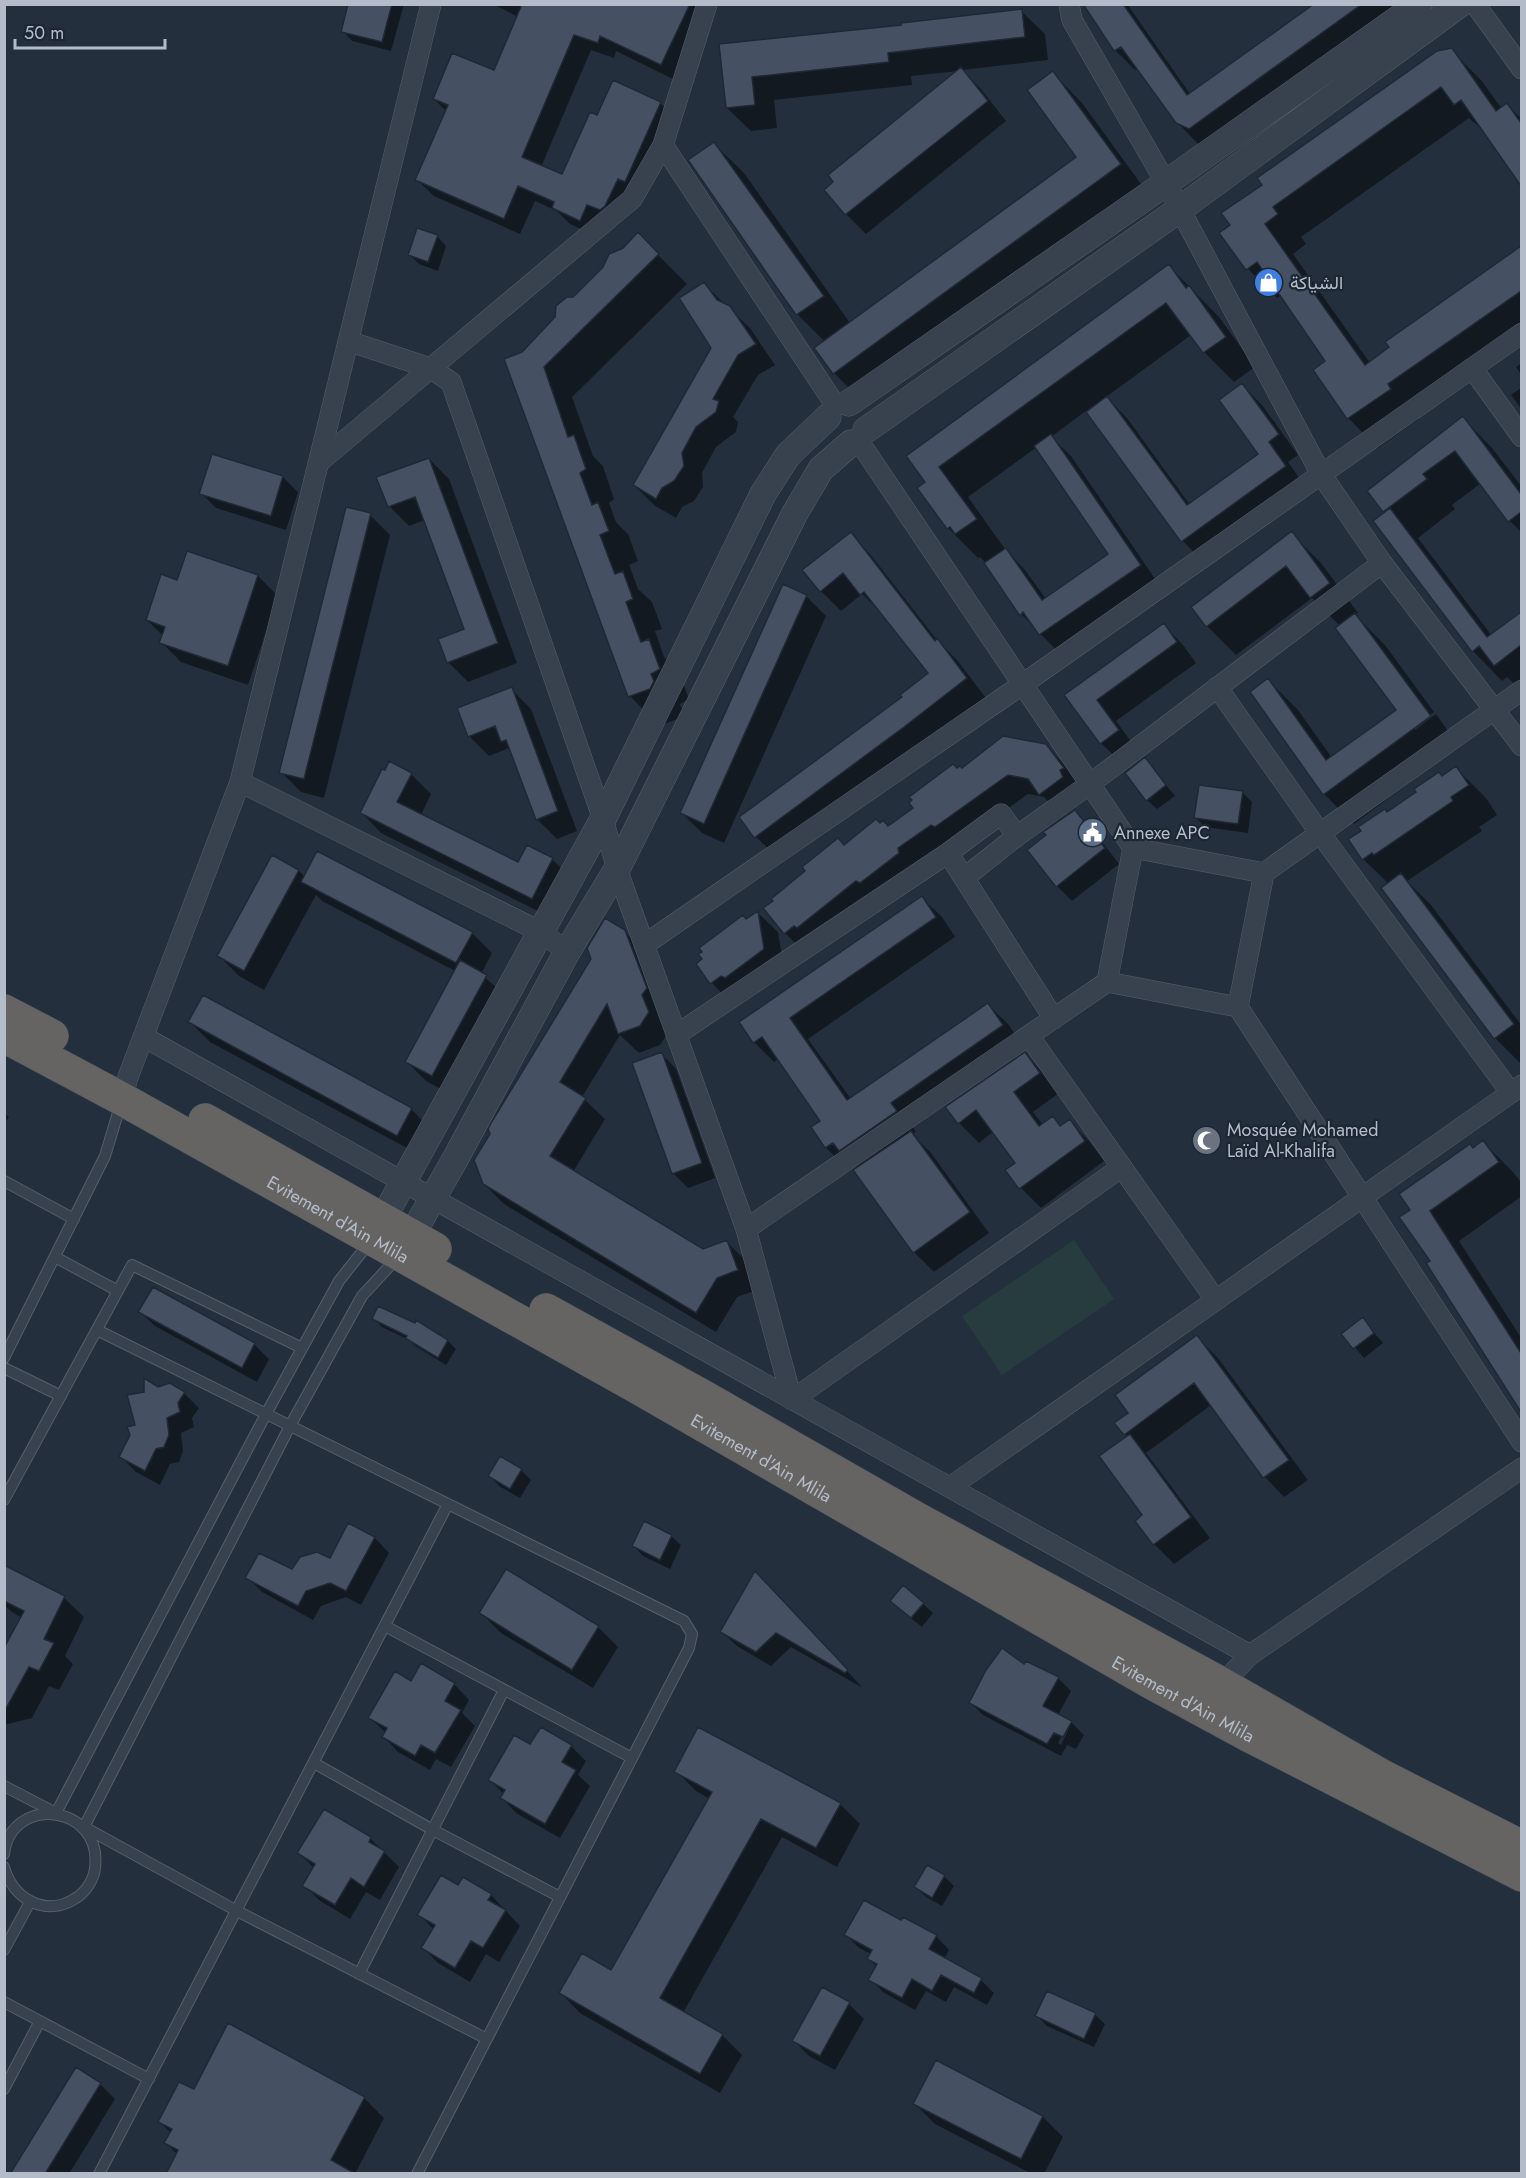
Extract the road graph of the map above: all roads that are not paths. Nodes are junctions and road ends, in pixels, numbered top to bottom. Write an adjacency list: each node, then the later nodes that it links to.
1 (431, 4): 12 (street)
2 (707, 4): 8 (street)
3 (1069, 4): 9 (street)
4 (1419, 4): 9 (street)
5 (1460, 4): 10 (street)
6 (1475, 4): 7 (street)
7 (1521, 69)
8 (663, 146): 13 (street); 15 (street)
9 (1167, 183): 10 (street); 15 (street)
10 (1180, 209): 17 (street); 19 (street)
11 (1521, 333): 14 (street)
12 (348, 341): 13 (street); 18 (street)
13 (430, 368): 18 (street); 28 (street)
14 (1472, 368): 16 (street); 19 (street)
15 (838, 408): 17 (street); 17 (street); 28 (street)
16 (1521, 436)
17 (858, 438): 21 (street); 33 (street)
18 (318, 463): 26 (street)
19 (1321, 474): 20 (street); 21 (street)
20 (1382, 562): 22 (street); 24 (street)
21 (1023, 684): 27 (street); 37 (street)
22 (1217, 687): 27 (street); 29 (street)
23 (1521, 690): 24 (street)
24 (1495, 709): 25 (street); 29 (street)
25 (1521, 746)
26 (240, 782): 36 (street); 46 (street)
27 (1090, 784): 30 (street); 31 (street)
28 (603, 819): 33 (street); 36 (street)
29 (1320, 833): 34 (street); 48 (street)
30 (1017, 836): 32 (street); 35 (street)
31 (1133, 848): 34 (street); 39 (street)
32 (948, 853): 35 (street); 43 (street)
33 (617, 869): 37 (street); 38 (street)
34 (1264, 873): 40 (street)
35 (964, 878): 42 (street)
36 (541, 932): 38 (street); 51 (street)
37 (644, 945): 43 (street)
38 (567, 952): 52 (street)
39 (1107, 982): 40 (street); 42 (street)
40 (1238, 1007): 53 (street)
41 (4, 1011): 47 (highway, Evitement d'Ain Mlila)
42 (1054, 1019): 45 (street)
43 (676, 1035): 56 (street)
44 (4, 1036): 47 (highway, Evitement d'Ain Mlila)
45 (1029, 1036): 49 (street); 56 (street)
46 (144, 1037): 47 (street); 51 (street)
47 (125, 1088): 54 (lane); 55 (highway, Evitement d'Ain Mlila)
48 (1516, 1089): 53 (street)
49 (1122, 1167): 60 (street); 66 (street)
50 (4, 1181): 54 (lane)
51 (403, 1184): 52 (street); 55 (street)
52 (432, 1198): 57 (street); 66 (street)
53 (1363, 1198): 60 (street); 69 (street)
54 (74, 1219): 58 (lane)
55 (377, 1229): 57 (highway, Evitement d'Ain Mlila); 62 (lane)
56 (746, 1229): 66 (street)
57 (406, 1245): 68 (lane); 77 (highway, Evitement d'Ain Mlila)
58 (55, 1257): 59 (lane); 63 (lane)
59 (118, 1291): 61 (lane); 62 (lane)
60 (1215, 1299): 71 (street)
61 (96, 1330): 65 (lane); 67 (lane)
62 (302, 1348): 67 (lane)
63 (4, 1358)
64 (4, 1368): 65 (lane)
65 (61, 1396): 72 (lane)
66 (792, 1400): 71 (street)
67 (266, 1414): 68 (lane); 81 (lane)
68 (290, 1425): 73 (lane); 82 (lane)
69 (1521, 1442)
70 (1521, 1468): 75 (street)
71 (950, 1487): 75 (street)
72 (4, 1500)
73 (448, 1504): 74 (lane); 78 (lane)
74 (385, 1626): 76 (lane); 79 (lane)
75 (1250, 1655): 77 (street)
76 (504, 1690): 78 (lane); 83 (lane)
77 (1212, 1697): 84 (highway, Evitement d'Ain Mlila); 87 (highway, Evitement d'Ain Mlila)
78 (632, 1758): 88 (lane)
79 (314, 1763): 83 (lane); 90 (lane)
80 (4, 1786): 81 (lane)
81 (56, 1814): 82 (lane); 85 (lane)
82 (84, 1827): 89 (lane); 90 (lane)
83 (433, 1830): 88 (lane); 92 (lane)
84 (1521, 1848)
85 (4, 1854)
86 (4, 1867): 89 (lane)
87 (1521, 1875)
88 (560, 1898): 95 (lane)
89 (30, 1902): 91 (lane)
90 (237, 1911): 92 (lane); 96 (lane)
91 (4, 1950)
92 (359, 1974): 95 (lane)
93 (4, 2002): 94 (lane)
94 (40, 2021): 96 (lane); 97 (lane)
95 (487, 2039): 99 (lane)
96 (149, 2079): 98 (lane)
97 (4, 2089)
98 (99, 2174)
99 (417, 2174)

